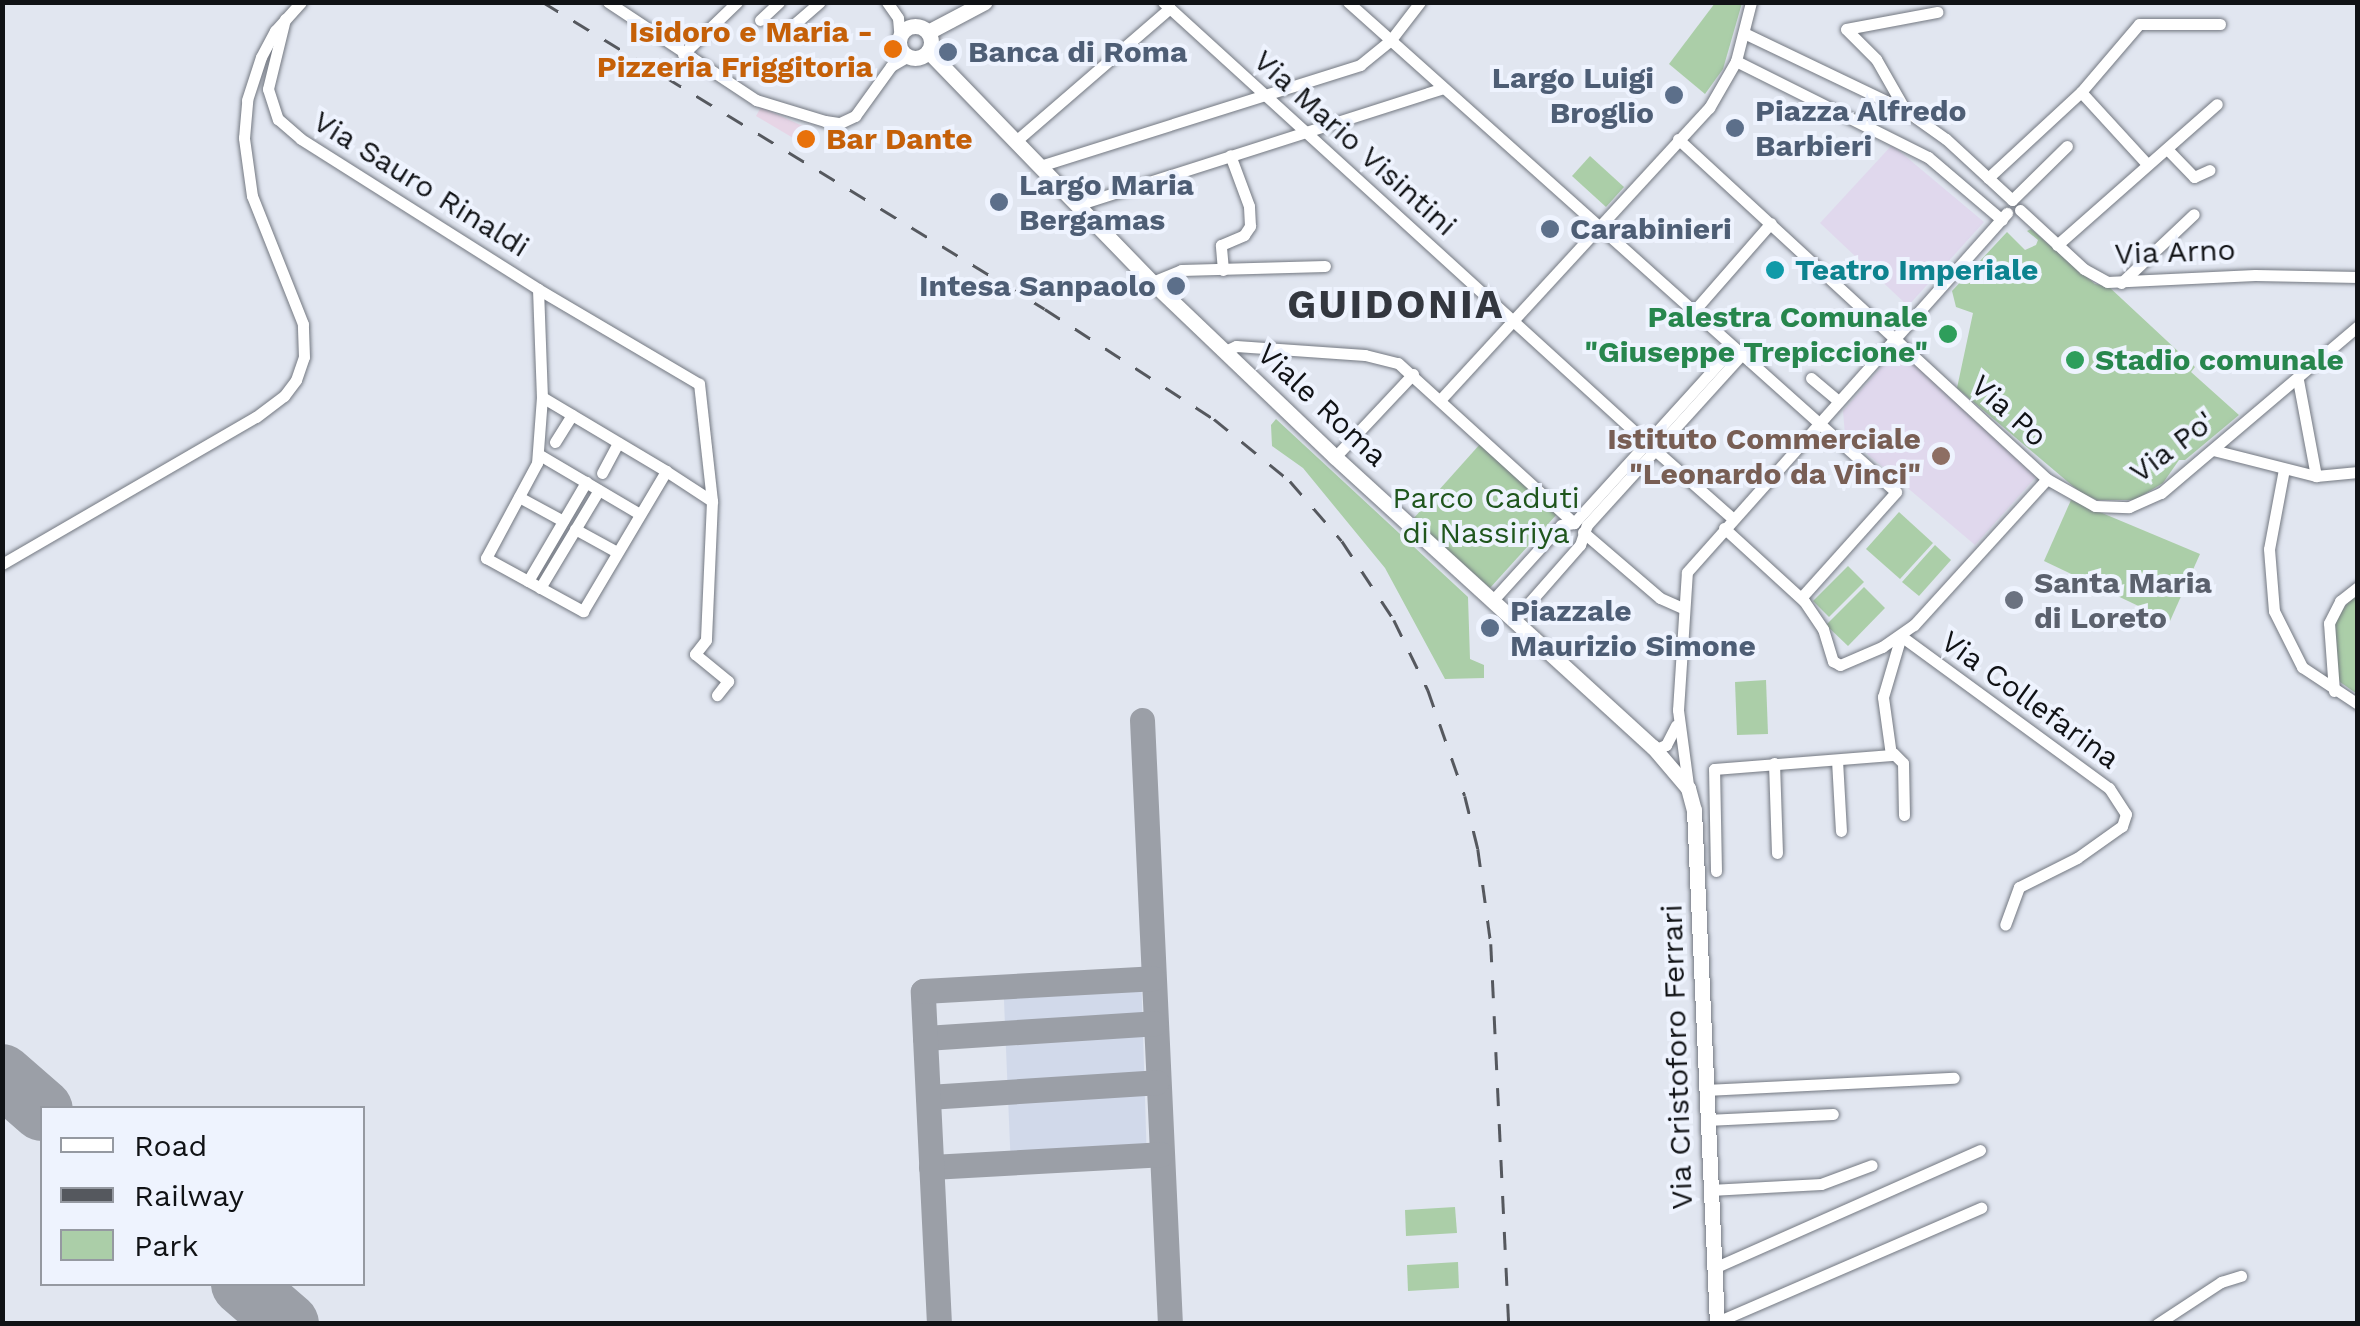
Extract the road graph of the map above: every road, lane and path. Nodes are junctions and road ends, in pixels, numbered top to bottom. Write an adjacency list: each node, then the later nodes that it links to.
1 (301, 2): 13 (street)
2 (608, 2): 22 (street)
3 (736, 2): 22 (street)
4 (779, 2): 14 (street)
5 (820, 2): 16 (street)
6 (886, 2): 20 (street)
7 (1348, 2): 19 (street)
8 (1420, 2): 19 (street)
9 (1751, 2): 18 (street)
10 (978, 4): 17 (main road)
11 (1166, 6): 25 (street, Via Mario Visintini); 31 (street)
12 (1937, 12): 28 (street)
13 (284, 20): 50 (street, Via Sauro Rinaldi); 87 (street)
14 (760, 20)
15 (2220, 24): 26 (street)
16 (791, 26)
17 (928, 32): 20 (main road); 21 (main road)
18 (1744, 33): 23 (street); 28 (street)
19 (1390, 41): 24 (street); 25 (street)
20 (900, 50): 21 (main road); 22 (street)
21 (928, 50): 31 (main road, Viale Roma)
22 (683, 54)
23 (1736, 61): 30 (street); 40 (street)
24 (1443, 88): 29 (street); 43 (street)
25 (1261, 92): 29 (street, Via Mario Visintini); 36 (street)
26 (2080, 92): 35 (street); 38 (street)
27 (2217, 104): 33 (street)
28 (1905, 110): 38 (street)
29 (1305, 132): 34 (street); 52 (street, Via Mario Visintini)
30 (1678, 139): 42 (street, Via Po); 43 (street)
31 (1016, 140): 36 (main road, Viale Roma)
32 (2068, 146): 40 (street)
33 (2167, 149): 35 (street); 37 (street)
34 (1230, 155): 39 (street); 46 (street)
35 (2147, 164): 44 (street)
36 (1040, 166): 39 (main road, Viale Roma)
37 (2210, 170)
38 (1988, 178): 40 (street)
39 (1076, 205): 48 (main road, Viale Roma)
40 (2010, 211): 44 (street, Via Arno); 54 (street)
41 (2194, 214): 49 (street)
42 (1772, 223): 51 (street); 54 (street, Via Po)
43 (1599, 226): 51 (street); 52 (street)
44 (2057, 245): 49 (street, Via Arno)
45 (1325, 266): 46 (street)
46 (1223, 270): 48 (street)
47 (2358, 278): 49 (street, Via Arno)
48 (1152, 282): 56 (main road, Viale Roma)
49 (2120, 283)
50 (538, 290): 60 (street); 80 (street, Via Sauro Rinaldi)
51 (1693, 312): 55 (street)
52 (1513, 320): 61 (street); 67 (street, Via Mario Visintini)
53 (2358, 326): 59 (street, Via Po')
54 (1894, 338): 62 (street); 76 (street, Via Po)
55 (1737, 349): 64 (street); 67 (street)
56 (1225, 351): 57 (street); 70 (main road, Viale Roma)
57 (1413, 374): 61 (street); 70 (street)
58 (1812, 378): 62 (street)
59 (2298, 380): 68 (street, Via Po'); 75 (street)
60 (542, 396): 63 (street); 69 (street)
61 (1440, 399): 84 (street)
62 (1837, 400): 64 (street)
63 (572, 415): 65 (street); 66 (street)
64 (1817, 423): 83 (street); 90 (street)
65 (555, 442)
66 (618, 442): 72 (street); 74 (street)
67 (1651, 446): 83 (street, Via Mario Visintini); 84 (street)
68 (2213, 450): 71 (street); 76 (street, Via Po')
69 (538, 454): 77 (street); 79 (street)
70 (1335, 458): 91 (main road, Viale Roma)
71 (2284, 469): 75 (street); 95 (street)
72 (666, 471): 80 (street); 81 (street)
73 (2358, 472): 75 (street)
74 (602, 473)
75 (2316, 476)
76 (2046, 479): 94 (street)
77 (586, 482): 78 (street); 82 (street)
78 (599, 490): 81 (street); 85 (street)
79 (519, 497): 82 (street); 88 (street)
80 (712, 502): 96 (street)
81 (640, 514): 86 (street)
82 (563, 521): 88 (street)
83 (1728, 523): 90 (street, Via Mario Visintini); 92 (street)
84 (1579, 527): 91 (street); 92 (street); 93 (street)
85 (575, 529): 86 (street); 88 (street)
86 (618, 552): 88 (street)
87 (2, 564)
88 (534, 584)
89 (2358, 587): 95 (street)
90 (1801, 598): 94 (street, Via Mario Visintini)
91 (1493, 600): 93 (main road, Viale Roma)
92 (1682, 608): 98 (street)
93 (1514, 620): 99 (main road, Viale Roma)
94 (1901, 636): 100 (street); 108 (street, Via Collefarina)
95 (2334, 691): 97 (street)
96 (718, 694)
97 (2358, 704)
98 (1678, 721): 99 (street); 103 (street)
99 (1656, 750): 103 (main road, Viale Roma)
100 (1893, 753): 101 (street); 104 (street)
101 (1837, 760): 102 (street); 105 (street)
102 (1774, 763): 106 (street); 107 (street)
103 (1688, 788): 110 (main road, Via Cristoforo Ferrari)
104 (1904, 815)
105 (1841, 830)
106 (1777, 853)
107 (1716, 871)
108 (2006, 925)
109 (1954, 1078): 110 (street)
110 (1705, 1090): 112 (main road, Via Cristoforo Ferrari)
111 (1833, 1114): 112 (street)
112 (1706, 1120): 115 (main road, Via Cristoforo Ferrari)
113 (1980, 1150): 117 (street)
114 (1872, 1165): 115 (street)
115 (1710, 1190): 117 (main road, Via Cristoforo Ferrari)
116 (1981, 1208): 119 (street)
117 (1714, 1268): 119 (main road, Via Cristoforo Ferrari)
118 (2241, 1276): 120 (street)
119 (1716, 1323)
120 (2157, 1324)

